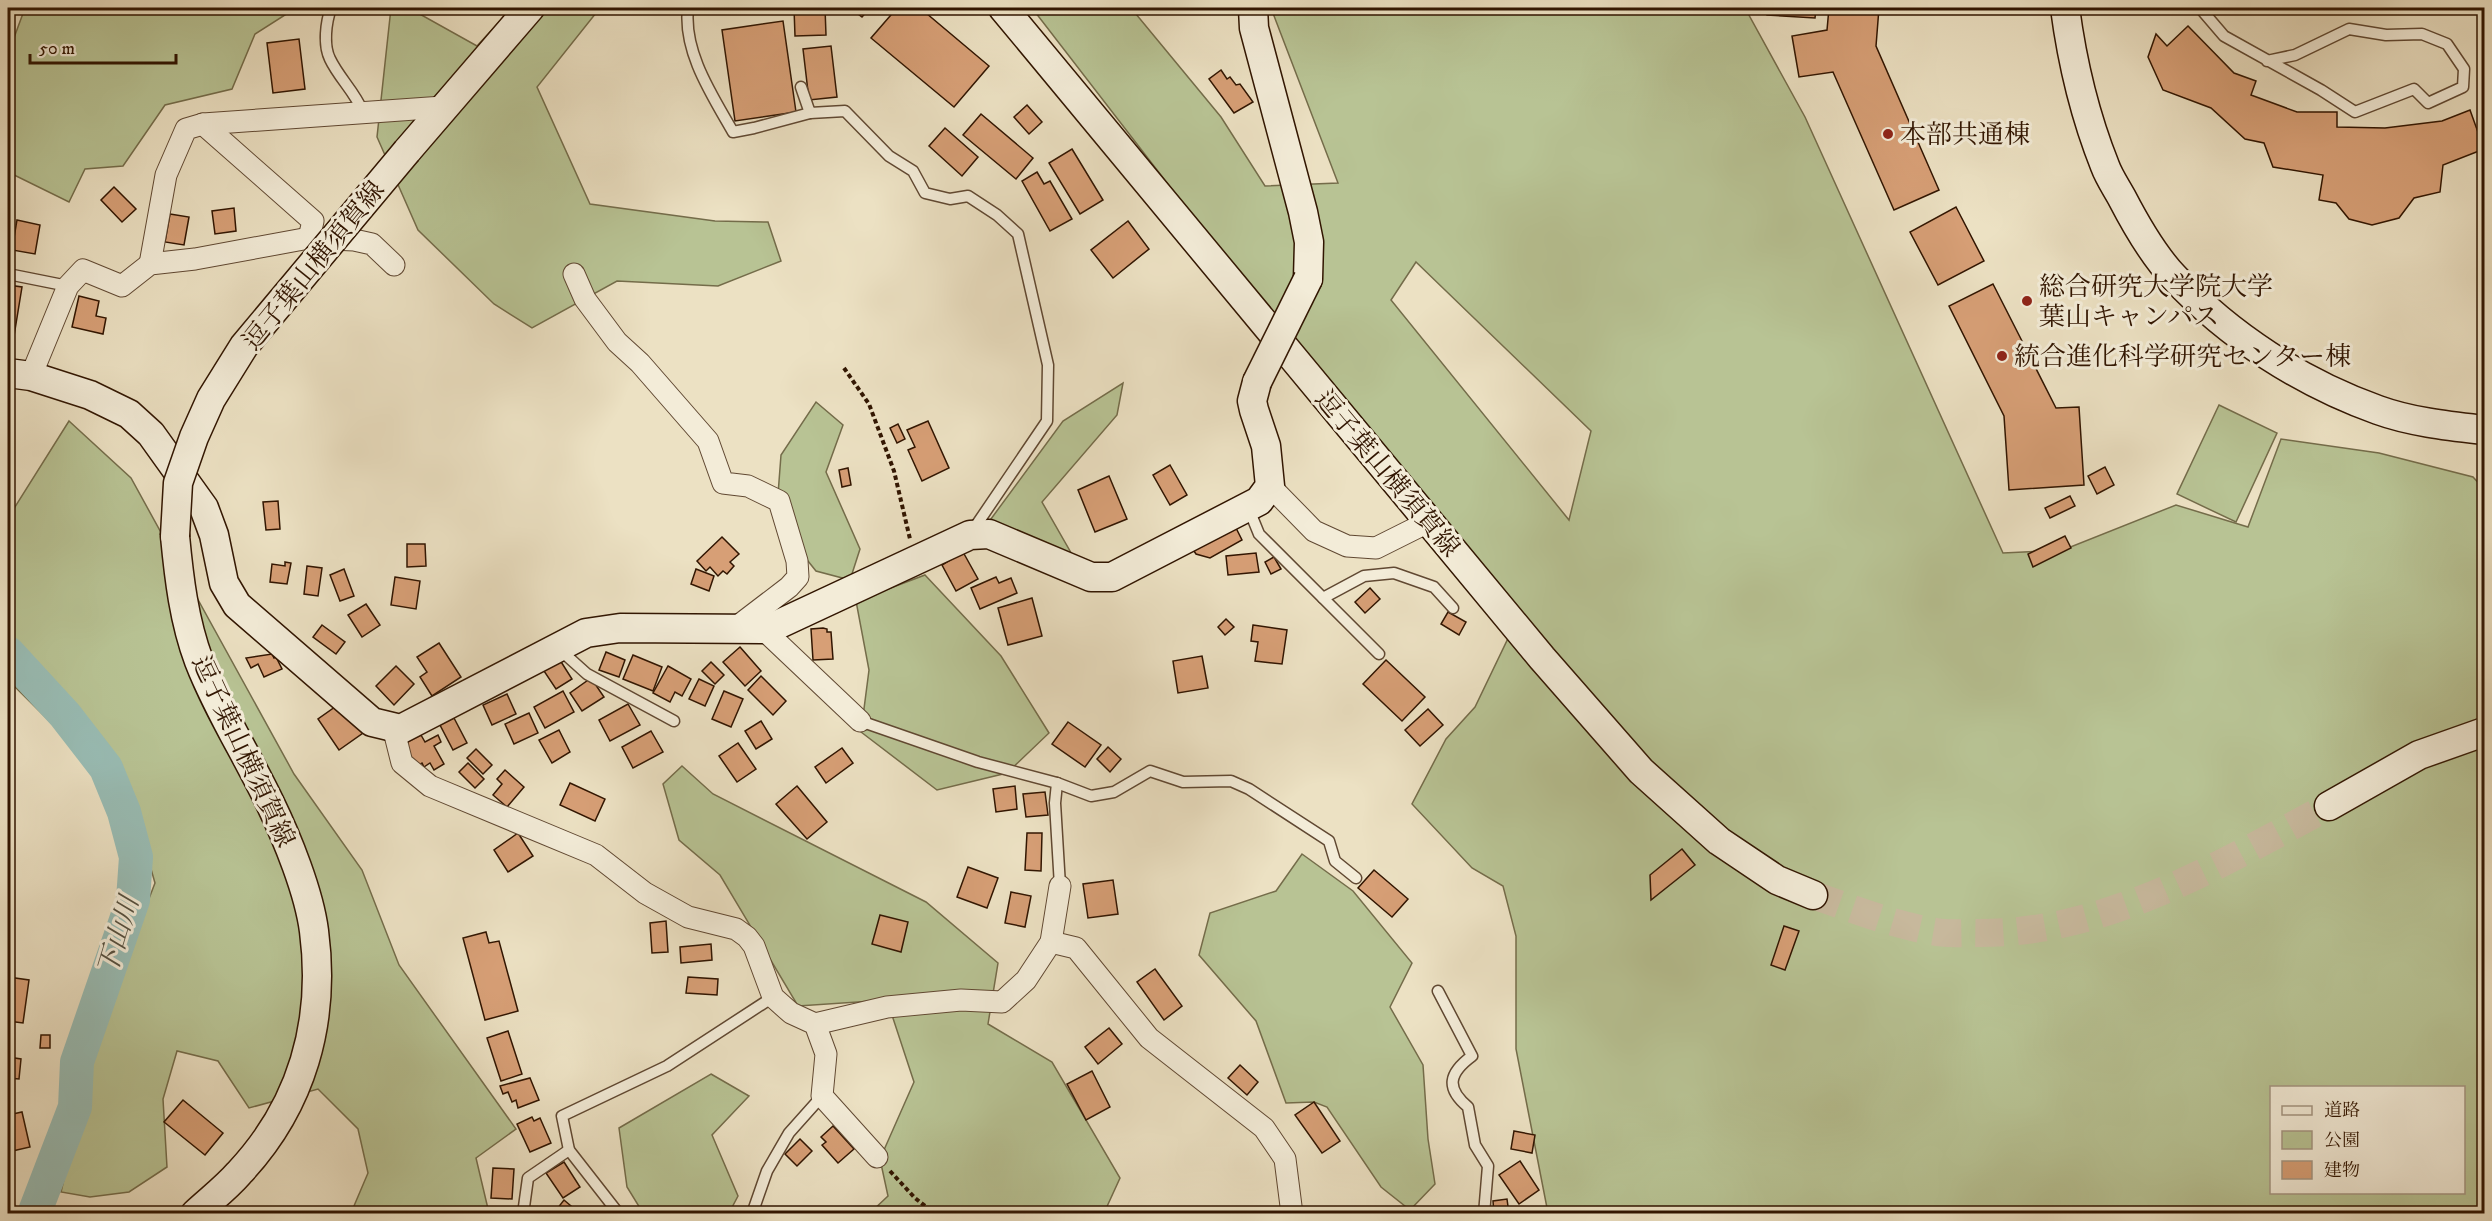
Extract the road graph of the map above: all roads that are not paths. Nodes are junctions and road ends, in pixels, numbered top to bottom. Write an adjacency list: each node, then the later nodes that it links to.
1 (331, 8): 11 (lane)
2 (530, 8): 10 (main road, 逗子葉山横須賀線)
3 (688, 8): 12 (lane)
4 (1003, 8): 24 (main road, 逗子葉山横須賀線)
5 (2065, 8): 21 (main road)
6 (2200, 8): 8 (lane)
7 (1252, 14): 22 (main road, bridge)
8 (2267, 61): 8 (lane)
9 (801, 87): 12 (lane)
10 (443, 107): 11 (street); 48 (main road, 逗子葉山横須賀線, bridge)
11 (363, 112): 13 (street)
12 (810, 113): 25 (lane)
13 (203, 124): 14 (street); 15 (street)
14 (309, 238): 15 (street); 16 (street)
15 (150, 264): 19 (street)
16 (394, 265)
17 (8, 274): 19 (lane)
18 (574, 274): 28 (street)
19 (68, 286): 20 (street)
20 (20, 375): 34 (main road)
21 (2484, 430)
22 (1270, 486): 23 (main road); 24 (street)
23 (1248, 507): 25 (main road); 26 (lane)
24 (1428, 522): 40 (main road, 逗子葉山横須賀線)
25 (970, 535): 29 (main road)
26 (1323, 598): 27 (lane); 31 (lane)
27 (1453, 608)
28 (734, 629): 29 (main road); 30 (main road)
29 (763, 629): 33 (street)
30 (558, 648): 32 (lane); 34 (main road)
31 (1379, 654)
32 (674, 721)
33 (860, 721): 36 (lane)
34 (393, 727): 43 (street)
35 (2484, 732): 37 (main road)
36 (1057, 783): 38 (lane); 39 (lane)
37 (2329, 806)
38 (1356, 878)
39 (1060, 886): 41 (street)
40 (1813, 895)
41 (1052, 942): 44 (street); 52 (street)
42 (1438, 991): 53 (lane)
43 (773, 997): 44 (street); 46 (lane)
44 (815, 1024): 45 (street)
45 (822, 1096): 47 (street); 51 (lane)
46 (569, 1150): 49 (lane); 50 (lane)
47 (877, 1157)
48 (195, 1214)
49 (523, 1214)
50 (619, 1214)
51 (752, 1214)
52 (1292, 1214)
53 (1484, 1214)

